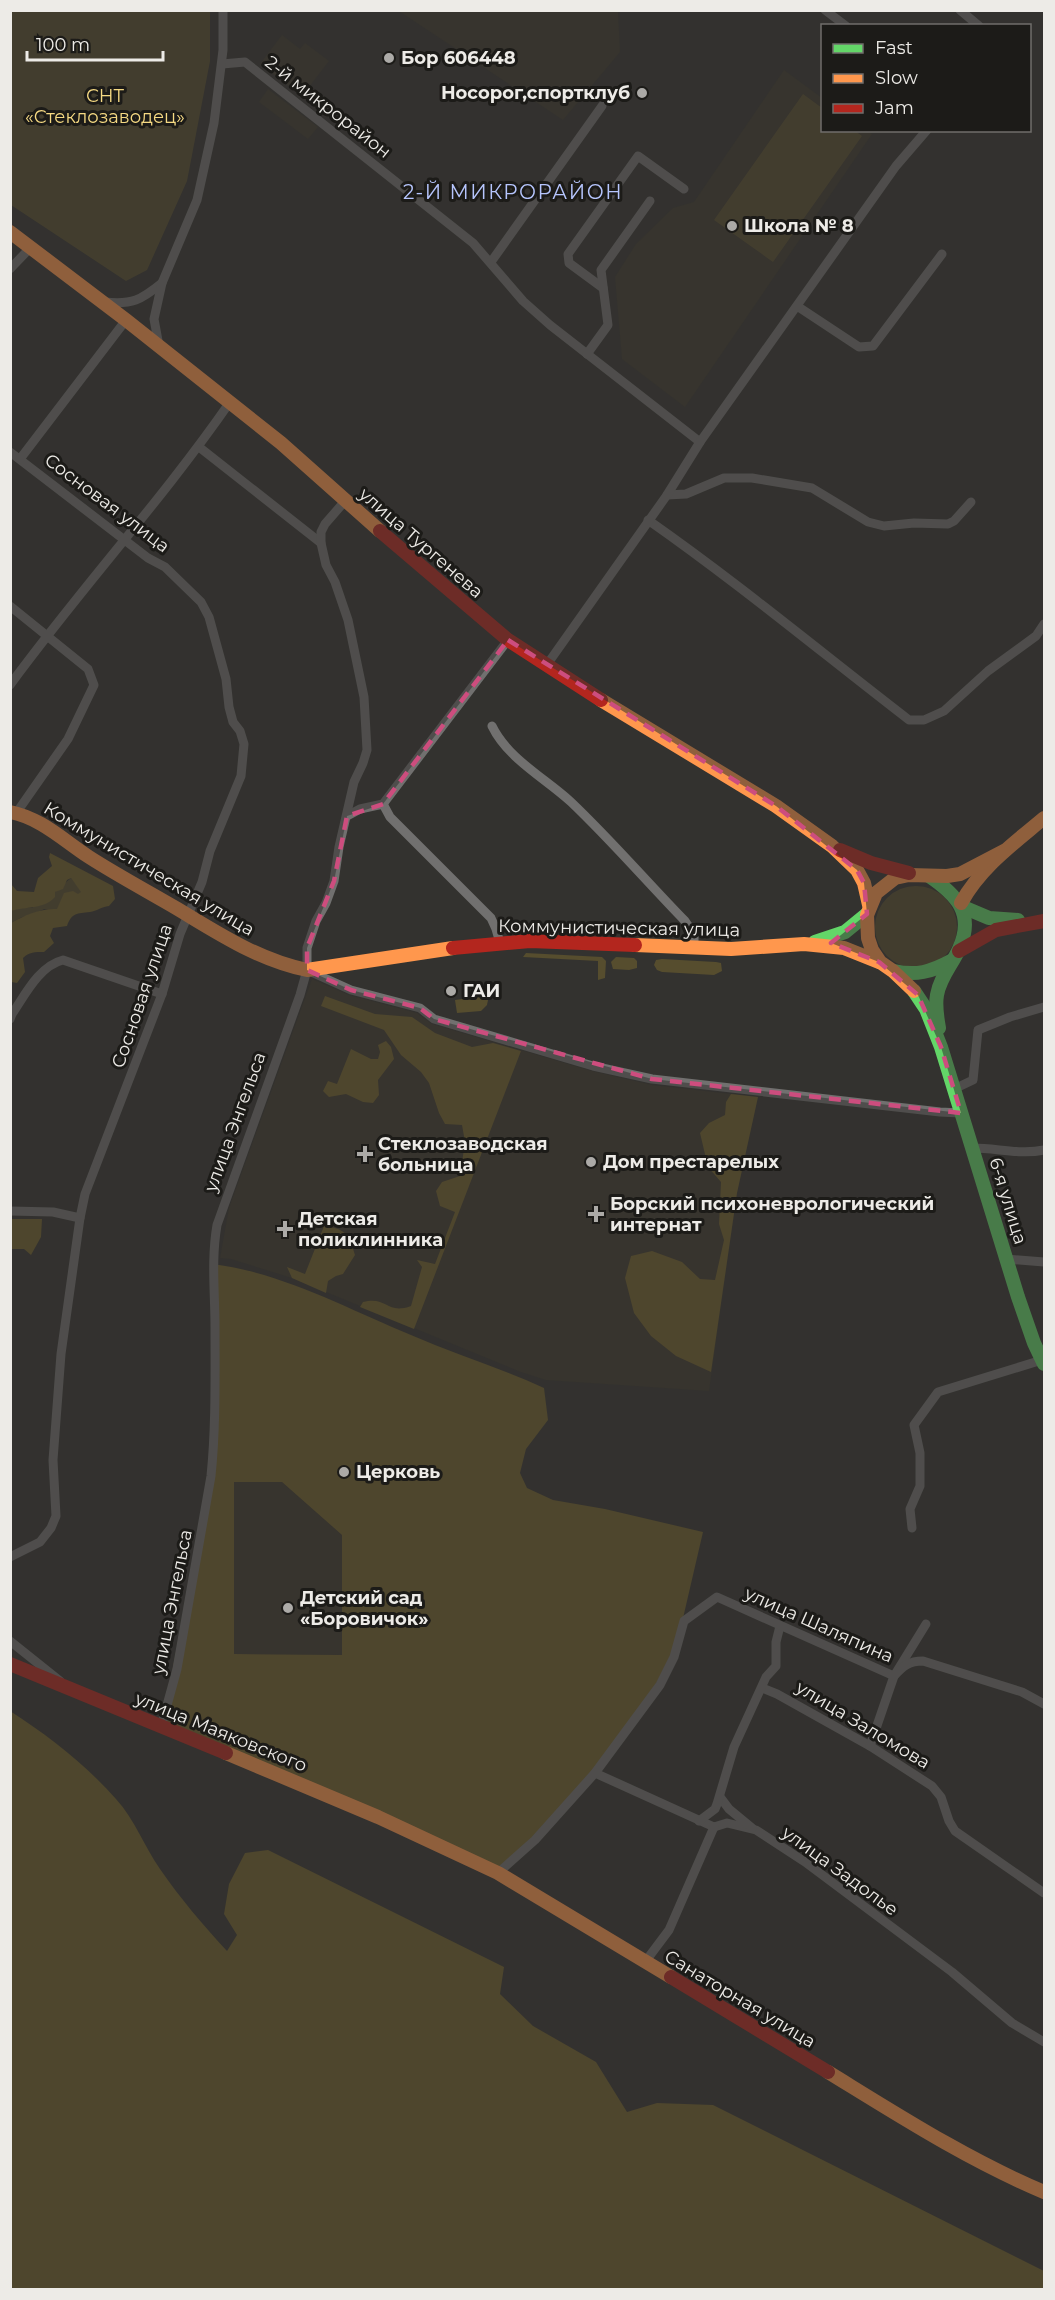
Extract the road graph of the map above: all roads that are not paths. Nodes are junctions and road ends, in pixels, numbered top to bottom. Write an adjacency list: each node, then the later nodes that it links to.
1 (223, 10): 6 (street)
2 (825, 10): 4 (street)
3 (960, 10): 5 (street)
4 (843, 24)
5 (977, 24)
6 (222, 64): 14 (street, 2-й микрорайон); 16 (street)
7 (602, 106): 14 (street)
8 (925, 132): 19 (street)
9 (684, 189): 17 (street)
10 (650, 201): 17 (street)
11 (10, 232): 12 (street, улица Тургенева)
12 (31, 247): 15 (street); 18 (street, улица Тургенева)
13 (942, 254): 19 (street)
14 (491, 262): 22 (street, 2-й микрорайон)
15 (10, 269)
16 (162, 283): 18 (street); 21 (street)
17 (603, 288): 22 (street)
18 (103, 302): 20 (street, улица Тургенева)
19 (797, 306): 24 (street)
20 (126, 320): 21 (street, улица Тургенева); 27 (street)
21 (159, 346): 23 (street, улица Тургенева)
22 (587, 354): 24 (street, 2-й микрорайон)
23 (230, 402): 25 (street); 29 (street, улица Тургенева)
24 (700, 442): 28 (street)
25 (199, 447): 32 (street); 33 (street)
26 (10, 452): 27 (street, Сосновая улица)
27 (20, 459): 32 (street, Сосновая улица)
28 (666, 495): 30 (street); 31 (street)
29 (345, 501): 33 (street); 37 (street, улица Тургенева)
30 (972, 502)
31 (648, 520): 35 (street); 38 (street)
32 (126, 539): 36 (street); 51 (street, Сосновая улица)
33 (321, 543): 43 (street, улица Энгельса)
34 (10, 606): 36 (street)
35 (1044, 624)
36 (47, 634): 39 (street); 42 (street)
37 (508, 640): 38 (street, улица Тургенева); 41 (street)
38 (546, 666): 45 (street, улица Тургенева)
39 (10, 685)
40 (492, 726): 55 (street)
41 (383, 804): 43 (street); 53 (street)
42 (14, 812): 51 (street, Коммунистическая улица)
43 (347, 816): 58 (street, улица Энгельса)
44 (1044, 818): 46 (street)
45 (832, 846): 47 (street, улица Тургенева); 50 (street, улица Тургенева)
46 (1004, 851): 48 (street); 49 (street)
47 (914, 874): 48 (street); 50 (street)
48 (929, 876): 49 (street)
49 (962, 905): 52 (street); 56 (street)
50 (868, 909): 54 (street, Коммунистическая улица); 57 (street)
51 (188, 915): 58 (street, Коммунистическая улица); 60 (street, Сосновая улица)
52 (1044, 921): 56 (street)
53 (500, 943): 55 (street, Коммунистическая улица); 58 (street, Коммунистическая улица)
54 (804, 944): 55 (street, Коммунистическая улица); 57 (street, Коммунистическая улица)
55 (694, 947)
56 (955, 956): 59 (street); 63 (street)
57 (879, 962): 59 (street)
58 (307, 970): 65 (street); 83 (street, улица Энгельса)
59 (892, 970): 63 (street)
60 (162, 994): 62 (street); 69 (street, Сосновая улица)
61 (1044, 1007): 64 (street)
62 (10, 1019)
63 (941, 1047): 64 (street, 6-я улица)
64 (954, 1089): 65 (street, 6-я улица)
65 (961, 1113): 66 (street, 6-я улица)
66 (973, 1148): 67 (street); 70 (street, 6-я улица)
67 (1044, 1150)
68 (10, 1211): 69 (street)
69 (80, 1218): 74 (street, Сосновая улица)
70 (1006, 1259): 71 (street); 72 (street, 6-я улица)
71 (1044, 1262)
72 (1043, 1362): 73 (street)
73 (912, 1528)
74 (10, 1557)
75 (926, 1624): 79 (street)
76 (780, 1626): 79 (street, улица Шаляпина); 80 (street); 85 (street, улица Шаляпина)
77 (10, 1641): 81 (street)
78 (10, 1664): 81 (street, улица Маяковского)
79 (894, 1676): 82 (street, улица Шаляпина); 84 (street)
80 (762, 1689): 84 (street, улица Заломова); 86 (street)
81 (77, 1693): 83 (street, улица Маяковского)
82 (1044, 1704)
83 (161, 1727): 90 (street, улица Маяковского)
84 (870, 1746): 92 (street, улица Заломова)
85 (595, 1773): 87 (street, улица Задолье); 91 (street)
86 (720, 1797): 87 (street); 89 (street)
87 (699, 1821): 88 (street, улица Задолье)
88 (714, 1827): 89 (street, улица Задолье); 93 (street)
89 (756, 1830): 94 (street, улица Задолье)
90 (417, 1834): 91 (street, Санаторная улица)
91 (498, 1874): 93 (street, Санаторная улица)
92 (1044, 1893)
93 (645, 1962): 95 (street, Санаторная улица)
94 (1044, 2042)
95 (1044, 2192)

